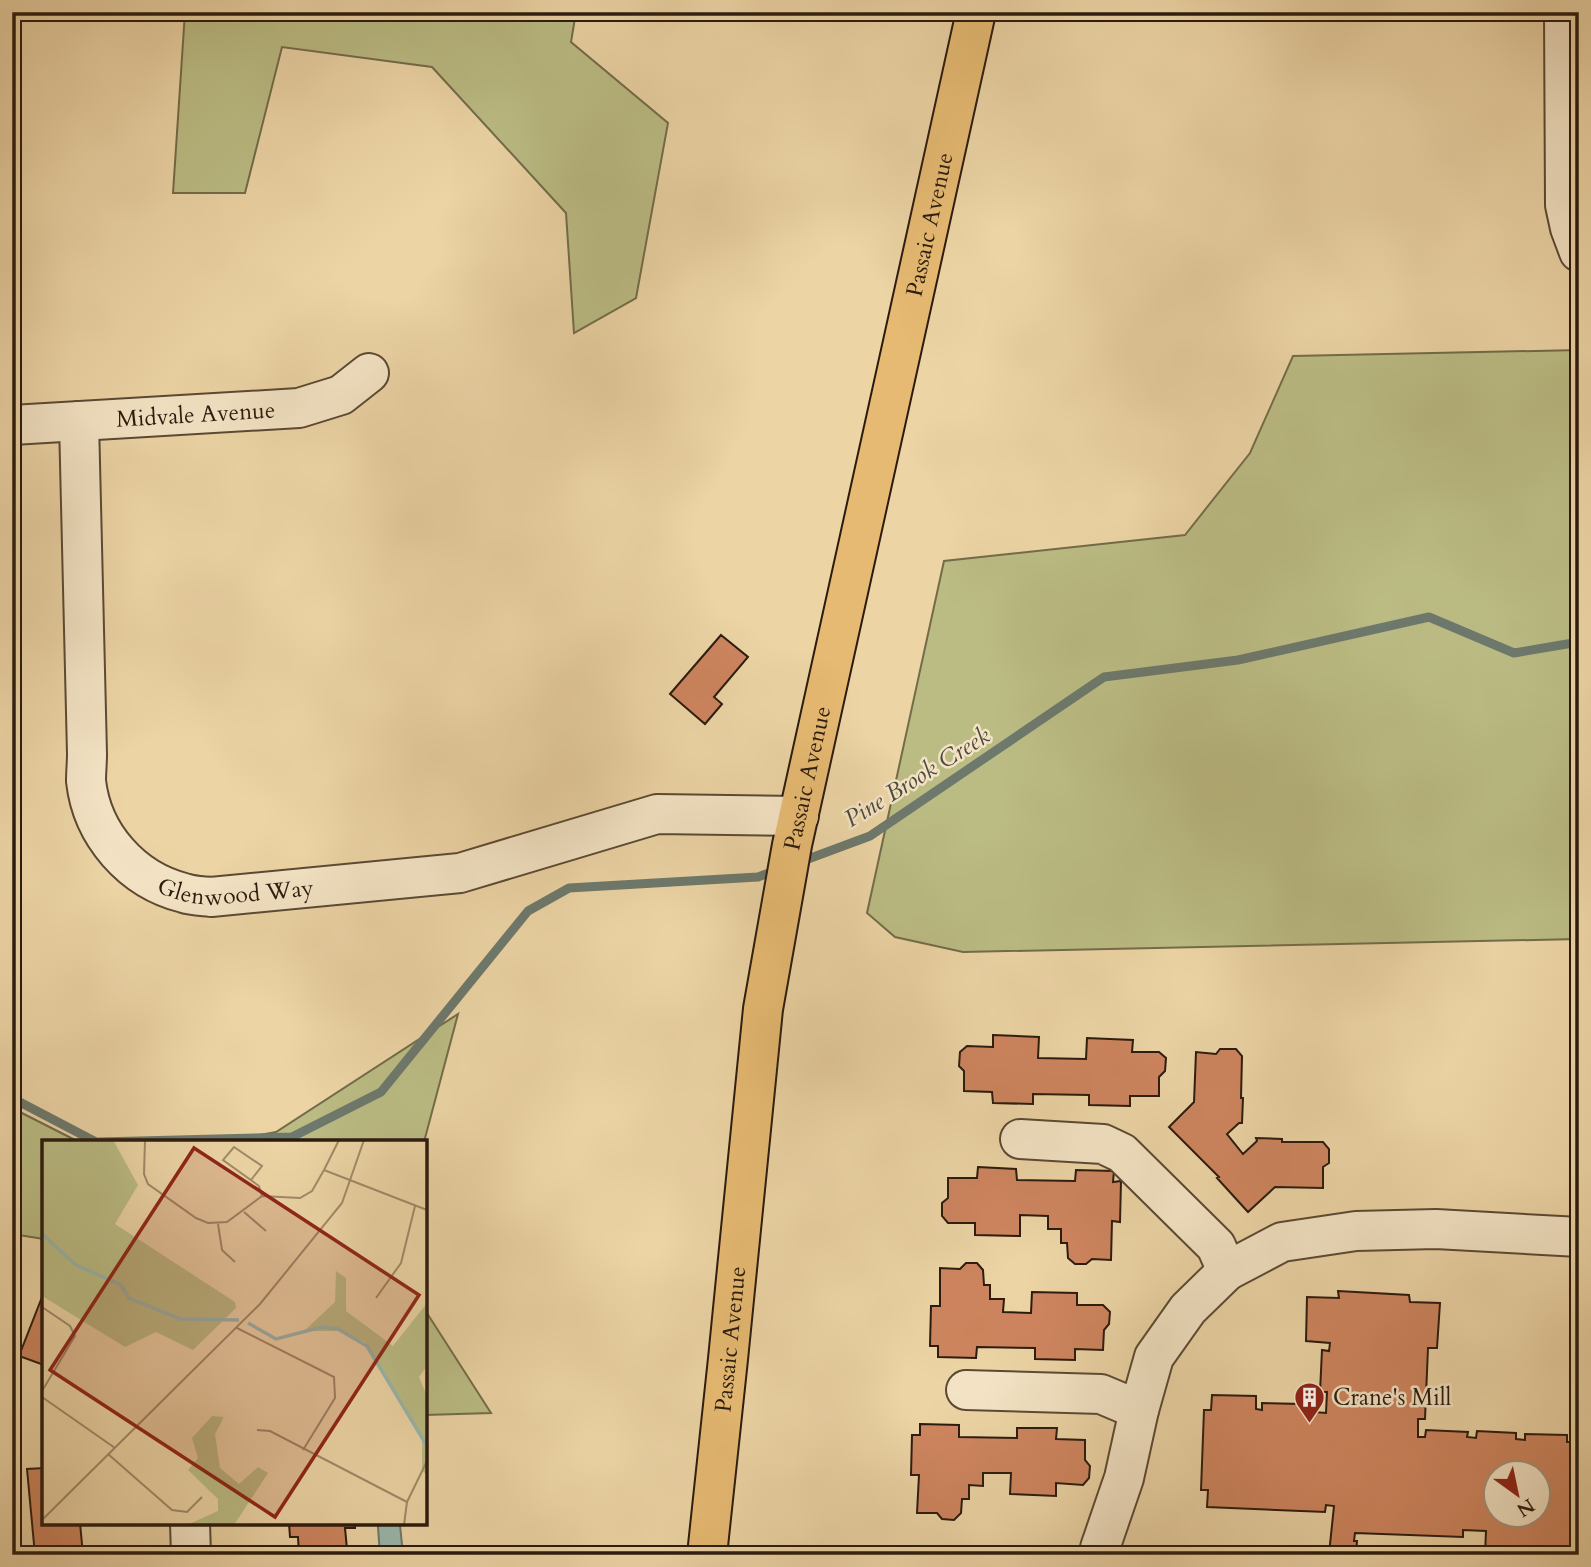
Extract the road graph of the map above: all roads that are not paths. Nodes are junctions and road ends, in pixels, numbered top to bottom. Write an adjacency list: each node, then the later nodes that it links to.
1 (976, 12): 7 (main road, Passaic Avenue)
2 (1564, 12): 3 (street)
3 (1579, 252)
4 (369, 373): 5 (street, Midvale Avenue)
5 (79, 421): 6 (street, Midvale Avenue); 7 (street, Glenwood Way)
6 (12, 425)
7 (796, 830): 16 (main road, Passaic Avenue)
8 (1020, 1139): 10 (street)
9 (1579, 1237): 10 (street)
10 (1227, 1271): 12 (street)
11 (966, 1390): 12 (street)
12 (1139, 1410): 14 (street)
13 (190, 1525): 15 (street)
14 (1098, 1552)
15 (191, 1555)
16 (707, 1555)

